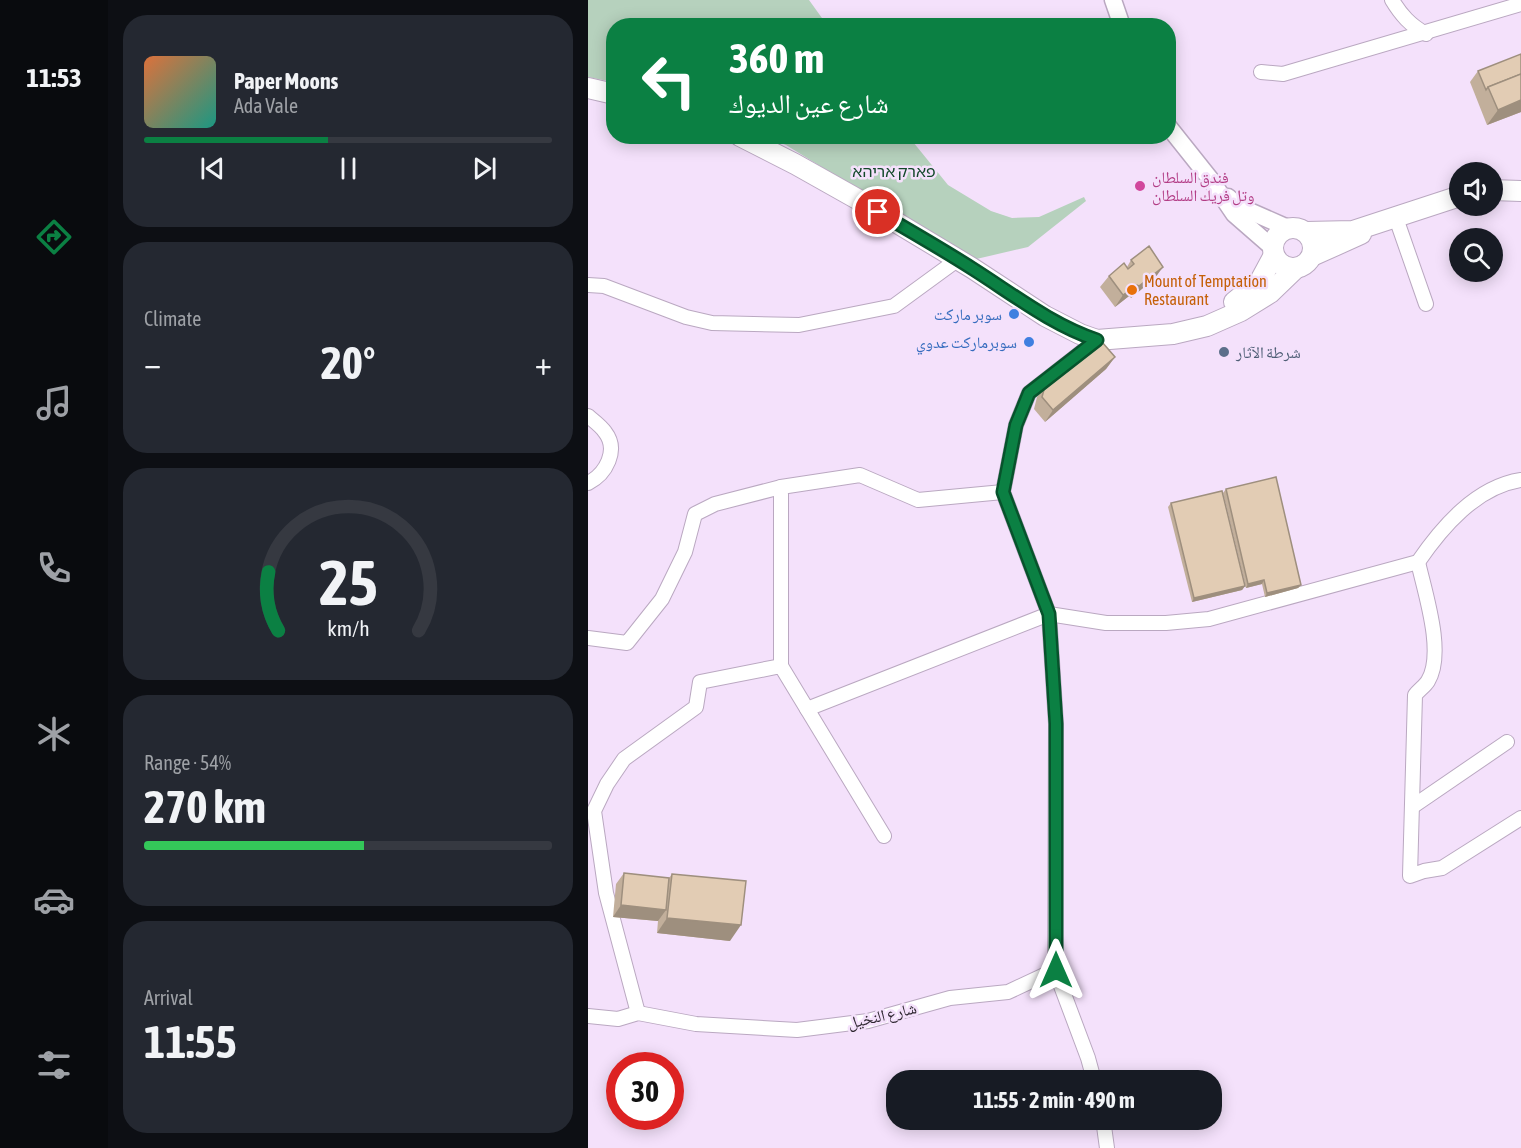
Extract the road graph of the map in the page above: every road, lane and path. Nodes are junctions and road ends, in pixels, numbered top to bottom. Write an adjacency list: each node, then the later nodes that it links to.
1 (1113, 0): 4 (street)
2 (1392, 0): 5 (street)
3 (1521, 4): 5 (street)
4 (1119, 18)
5 (1426, 34): 6 (street)
6 (1261, 72)
7 (588, 88): 8 (main road)
8 (606, 92)
9 (1176, 136): 11 (street)
10 (756, 144): 19 (main road)
11 (1211, 180): 16 (street); 17 (street)
12 (1503, 190): 13 (main road)
13 (1521, 191)
14 (1449, 200): 15 (main road)
15 (1396, 218): 16 (main road); 18 (main road); 22 (street)
16 (1297, 230): 17 (main road); 18 (main road)
17 (1273, 251): 20 (main road); 23 (main road)
18 (1312, 256): 20 (main road)
19 (957, 260): 21 (street); 24 (main road)
20 (1296, 268): 23 (main road)
21 (588, 285)
22 (1426, 304)
23 (1173, 334): 24 (main road)
24 (1097, 340): 29 (street)
25 (588, 416): 27 (street)
26 (1521, 480): 30 (street)
27 (588, 483)
28 (781, 487): 29 (street); 32 (street); 33 (street)
29 (1003, 492): 31 (street)
30 (1418, 562): 31 (street); 36 (street)
31 (1049, 614): 34 (street); 39 (street)
32 (588, 638)
33 (782, 666): 34 (street); 40 (street)
34 (807, 709): 38 (street)
35 (1507, 742): 36 (street)
36 (1412, 807): 37 (street)
37 (1521, 818)
38 (884, 836)
39 (1056, 970): 40 (street, شارع النخيل); 42 (street)
40 (638, 1013): 41 (street, شارع النخيل)
41 (588, 1016)
42 (1091, 1070)
43 (1105, 1130): 44 (street)
44 (1107, 1148)

